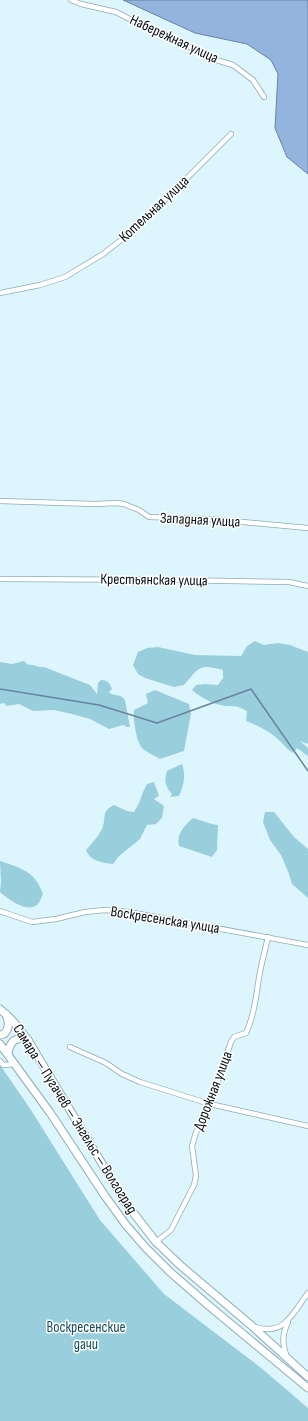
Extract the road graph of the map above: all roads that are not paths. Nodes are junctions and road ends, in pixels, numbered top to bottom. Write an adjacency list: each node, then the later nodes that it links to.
1 (71, 0): 2 (street, Набережная улица)
2 (264, 97)
3 (231, 134): 4 (street, Котельная улица)
4 (0, 293)
5 (0, 501): 6 (street, Западная улица)
6 (308, 528)
7 (0, 579): 8 (street, Крестьянская улица)
8 (308, 586)
9 (0, 911): 10 (street, Воскресенская улица)
10 (268, 938): 11 (street, Воскресенская улица); 20 (street, Дорожная улица)
11 (308, 945)
12 (3, 1012): 13 (main road); 14 (main road, Самара — Пугачев — Энгельс — Волгоград)
13 (0, 1035)
14 (28, 1040): 17 (main road); 22 (main road, Самара — Пугачев — Энгельс — Волгоград)
15 (0, 1044): 17 (main road, Самара — Пугачев — Энгельс — Волгоград)
16 (70, 1047): 20 (street)
17 (8, 1054): 19 (main road, Самара — Пугачев — Энгельс — Волгоград)
18 (0, 1061): 19 (street)
19 (15, 1064): 28 (main road, Самара — Пугачев — Энгельс — Волгоград)
20 (210, 1104): 21 (street); 22 (street, Дорожная улица)
21 (308, 1126)
22 (156, 1242): 25 (main road, Самара — Пугачев — Энгельс — Волгоград)
23 (308, 1293): 24 (street)
24 (289, 1318): 25 (street); 26 (street)
25 (252, 1326): 26 (main road, Самара — Пугачев — Энгельс — Волгоград)
26 (288, 1358): 27 (main road, Самара — Пугачев — Энгельс — Волгоград)
27 (308, 1377)
28 (308, 1388)

